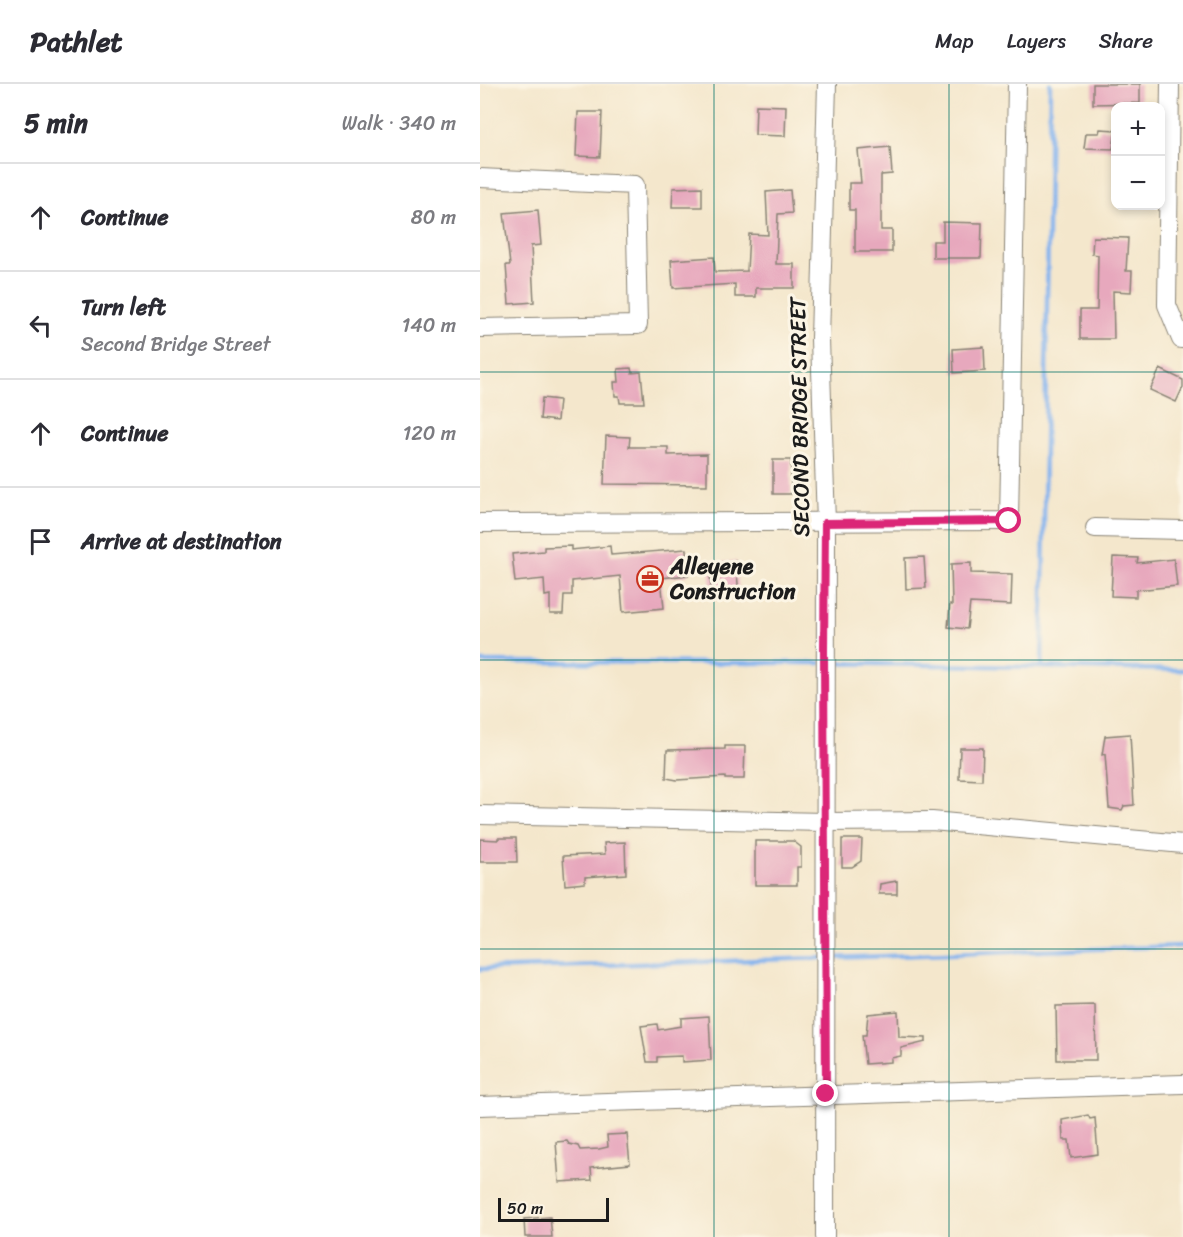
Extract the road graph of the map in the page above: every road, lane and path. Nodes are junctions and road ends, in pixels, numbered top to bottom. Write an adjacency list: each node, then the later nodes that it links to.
1 (827, 84): 8 (street, SECOND BRIDGE STREET)
2 (1017, 84): 8 (street)
3 (1170, 84): 6 (street)
4 (480, 178): 5 (street)
5 (480, 328)
6 (1183, 339)
7 (480, 523): 8 (street)
8 (825, 523): 12 (street, SECOND BRIDGE STREET)
9 (1095, 528): 10 (street)
10 (1183, 530)
11 (480, 815): 12 (street)
12 (825, 822): 13 (street); 15 (street, SECOND BRIDGE STREET)
13 (1183, 844)
14 (1183, 1084): 15 (street)
15 (826, 1094): 16 (street); 17 (street, SECOND BRIDGE STREET)
16 (480, 1106)
17 (825, 1237)

